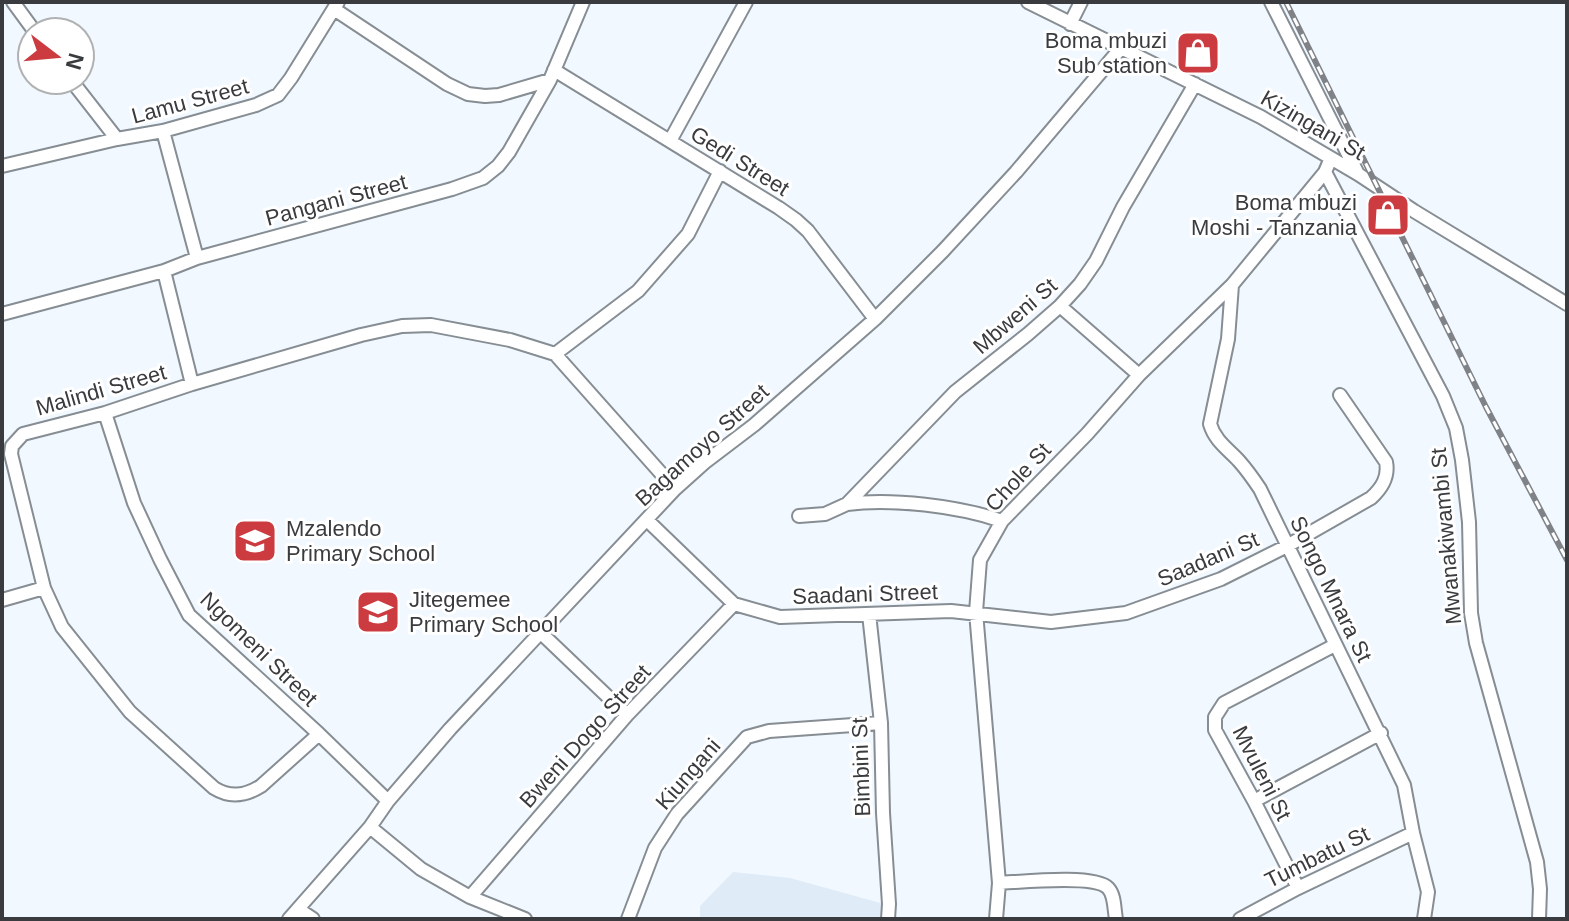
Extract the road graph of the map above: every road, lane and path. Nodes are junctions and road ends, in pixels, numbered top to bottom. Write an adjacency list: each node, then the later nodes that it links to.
1 (583, 2): 9 (street, Pangani Street)
2 (746, 2): 14 (street)
3 (1028, 2): 7 (street, Kizingani St)
4 (1081, 2): 7 (street)
5 (1271, 2): 19 (street)
6 (336, 5): 9 (street); 12 (street, Lamu Street)
7 (1070, 24): 8 (street, Kizingani St)
8 (1121, 48): 10 (street, Kizingani St); 26 (street, Bagamoyo Street)
9 (552, 75): 14 (street, Gedi Street); 20 (street, Pangani Street)
10 (1195, 84): 15 (street, Kizingani St); 24 (street, Mbweni St)
11 (83, 96): 13 (street)
12 (163, 131): 13 (street, Lamu Street); 20 (street)
13 (117, 139): 16 (street, Lamu Street)
14 (670, 141): 17 (street, Gedi Street)
15 (1331, 158): 18 (street, Chole St); 19 (street, Kizingani St)
16 (2, 166)
17 (720, 171): 26 (street, Gedi Street); 27 (street)
18 (1325, 172): 22 (street, Chole St); 65 (street, Mwanakiwambi St)
19 (1358, 174): 23 (street, Kizingani St)
20 (197, 258): 21 (street, Pangani Street)
21 (164, 271): 25 (street, Pangani Street); 29 (street)
22 (1232, 285): 28 (street, Chole St); 37 (street, Songo Mnara St)
23 (1566, 301)
24 (1060, 306): 28 (street); 33 (street, Mbweni St)
25 (2, 314)
26 (875, 319): 32 (street, Bagamoyo Street)
27 (555, 354): 29 (street, Malindi Street); 32 (street)
28 (1139, 375): 36 (street, Chole St)
29 (192, 384): 31 (street, Malindi Street)
30 (1340, 395): 37 (street, Saadani St)
31 (105, 413): 38 (street, Malindi Street); 48 (street, Ngomeni Street)
32 (675, 489): 35 (street, Bagamoyo Street)
33 (847, 504): 34 (street, Mbweni St); 36 (street)
34 (799, 516)
35 (647, 520): 40 (street, Saadani Street); 43 (street, Bagamoyo Street)
36 (1002, 521): 41 (street, Chole St)
37 (1287, 546): 41 (street, Saadani St); 44 (street, Songo Mnara St)
38 (44, 588): 39 (street); 48 (street, Malindi Street)
39 (2, 600)
40 (734, 604): 42 (street, Saadani Street); 45 (street, Bweni Dogo Street)
41 (976, 612): 42 (street, Saadani Street); 53 (street, Chole St)
42 (869, 614): 46 (street, Bimbini St)
43 (540, 632): 45 (street); 49 (street, Bagamoyo Street)
44 (1335, 645): 47 (street, Songo Mnara St); 50 (street, Mvuleni St)
45 (627, 715): 55 (street, Bweni Dogo Street)
46 (881, 723): 59 (street, Kiungani); 60 (street, Bimbini St)
47 (1381, 733): 50 (street); 52 (street, Songo Mnara St)
48 (319, 734): 49 (street, Ngomeni Street)
49 (388, 801): 51 (street, Bagamoyo Street)
50 (1254, 801): 54 (street, Mvuleni St)
51 (370, 827): 55 (street); 56 (street, Bagamoyo Street)
52 (1413, 833): 54 (street, Tumbatu St); 64 (street, Songo Mnara St)
53 (999, 883): 61 (street, Chole St); 62 (street)
54 (1298, 888): 63 (street, Tumbatu St)
55 (470, 897): 58 (street)
56 (293, 914): 57 (street)
57 (313, 919)
58 (525, 919)
59 (628, 919)
60 (888, 919)
61 (996, 919)
62 (1116, 919)
63 (1240, 919)
64 (1424, 919)
65 (1539, 919)

